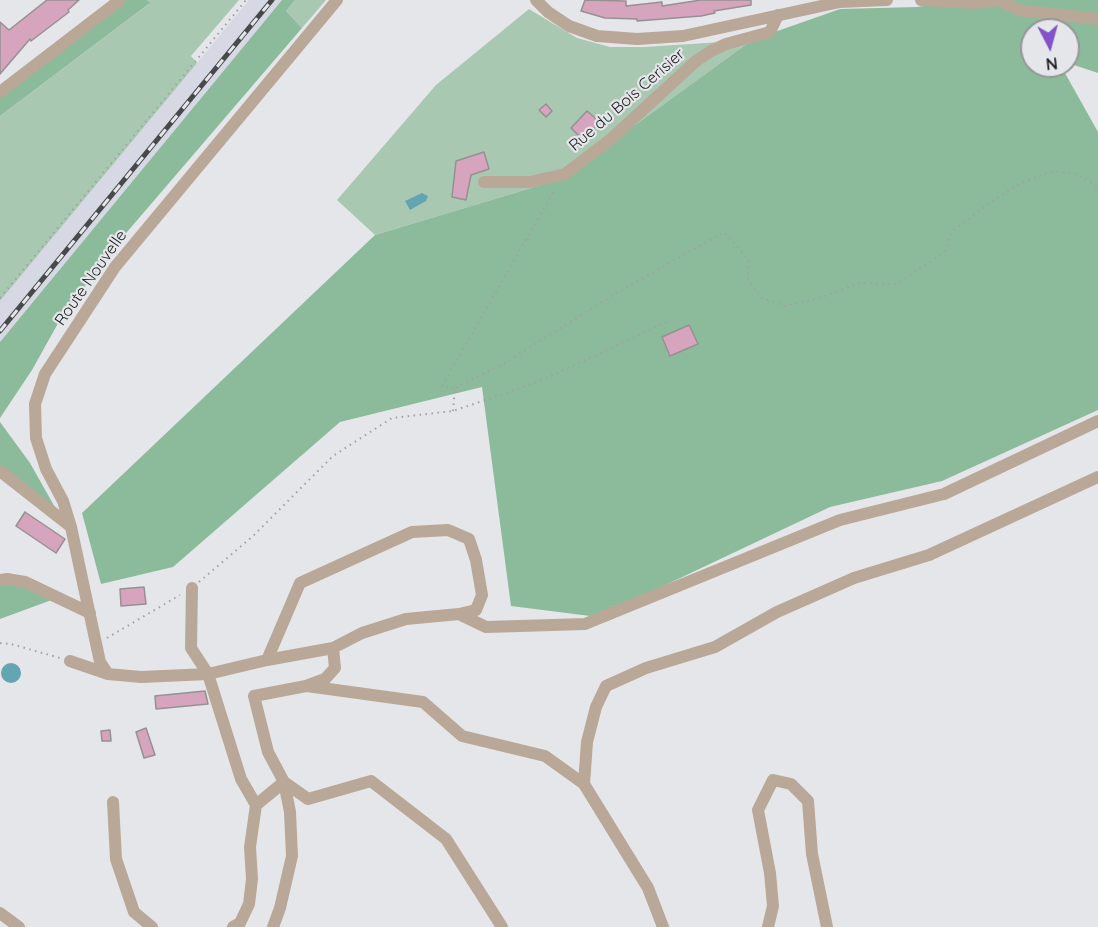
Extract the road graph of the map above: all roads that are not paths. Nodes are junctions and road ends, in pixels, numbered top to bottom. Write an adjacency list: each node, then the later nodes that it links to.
1 (120, 0): 9 (street)
2 (337, 0): 14 (street, Route Nouvelle)
3 (537, 0): 7 (street)
4 (887, 0): 7 (street)
5 (921, 0): 6 (street)
6 (1000, 0): 8 (street)
7 (778, 15): 10 (street, Rue du Bois Cerisier)
8 (1098, 19)
9 (0, 92)
10 (484, 182)
11 (1098, 421): 18 (street)
12 (0, 471): 14 (street)
13 (1098, 477): 26 (street)
14 (71, 526): 17 (street, Route Nouvelle)
15 (0, 580): 17 (street)
16 (192, 588): 23 (street)
17 (90, 613): 22 (street, Route Nouvelle)
18 (459, 614): 19 (street); 20 (street)
19 (333, 648): 20 (street); 24 (street)
20 (267, 660): 23 (street)
21 (70, 661): 22 (street)
22 (108, 674): 23 (street)
23 (208, 674): 28 (street)
24 (306, 686): 25 (street); 26 (street)
25 (284, 782): 28 (street); 33 (street); 34 (street)
26 (584, 784): 35 (street)
27 (113, 802): 31 (street)
28 (256, 805): 32 (street)
29 (0, 913): 30 (street)
30 (19, 927)
31 (152, 927)
32 (233, 927)
33 (273, 927)
34 (502, 927)
35 (663, 927)
36 (768, 927): 37 (street)
37 (827, 927)

